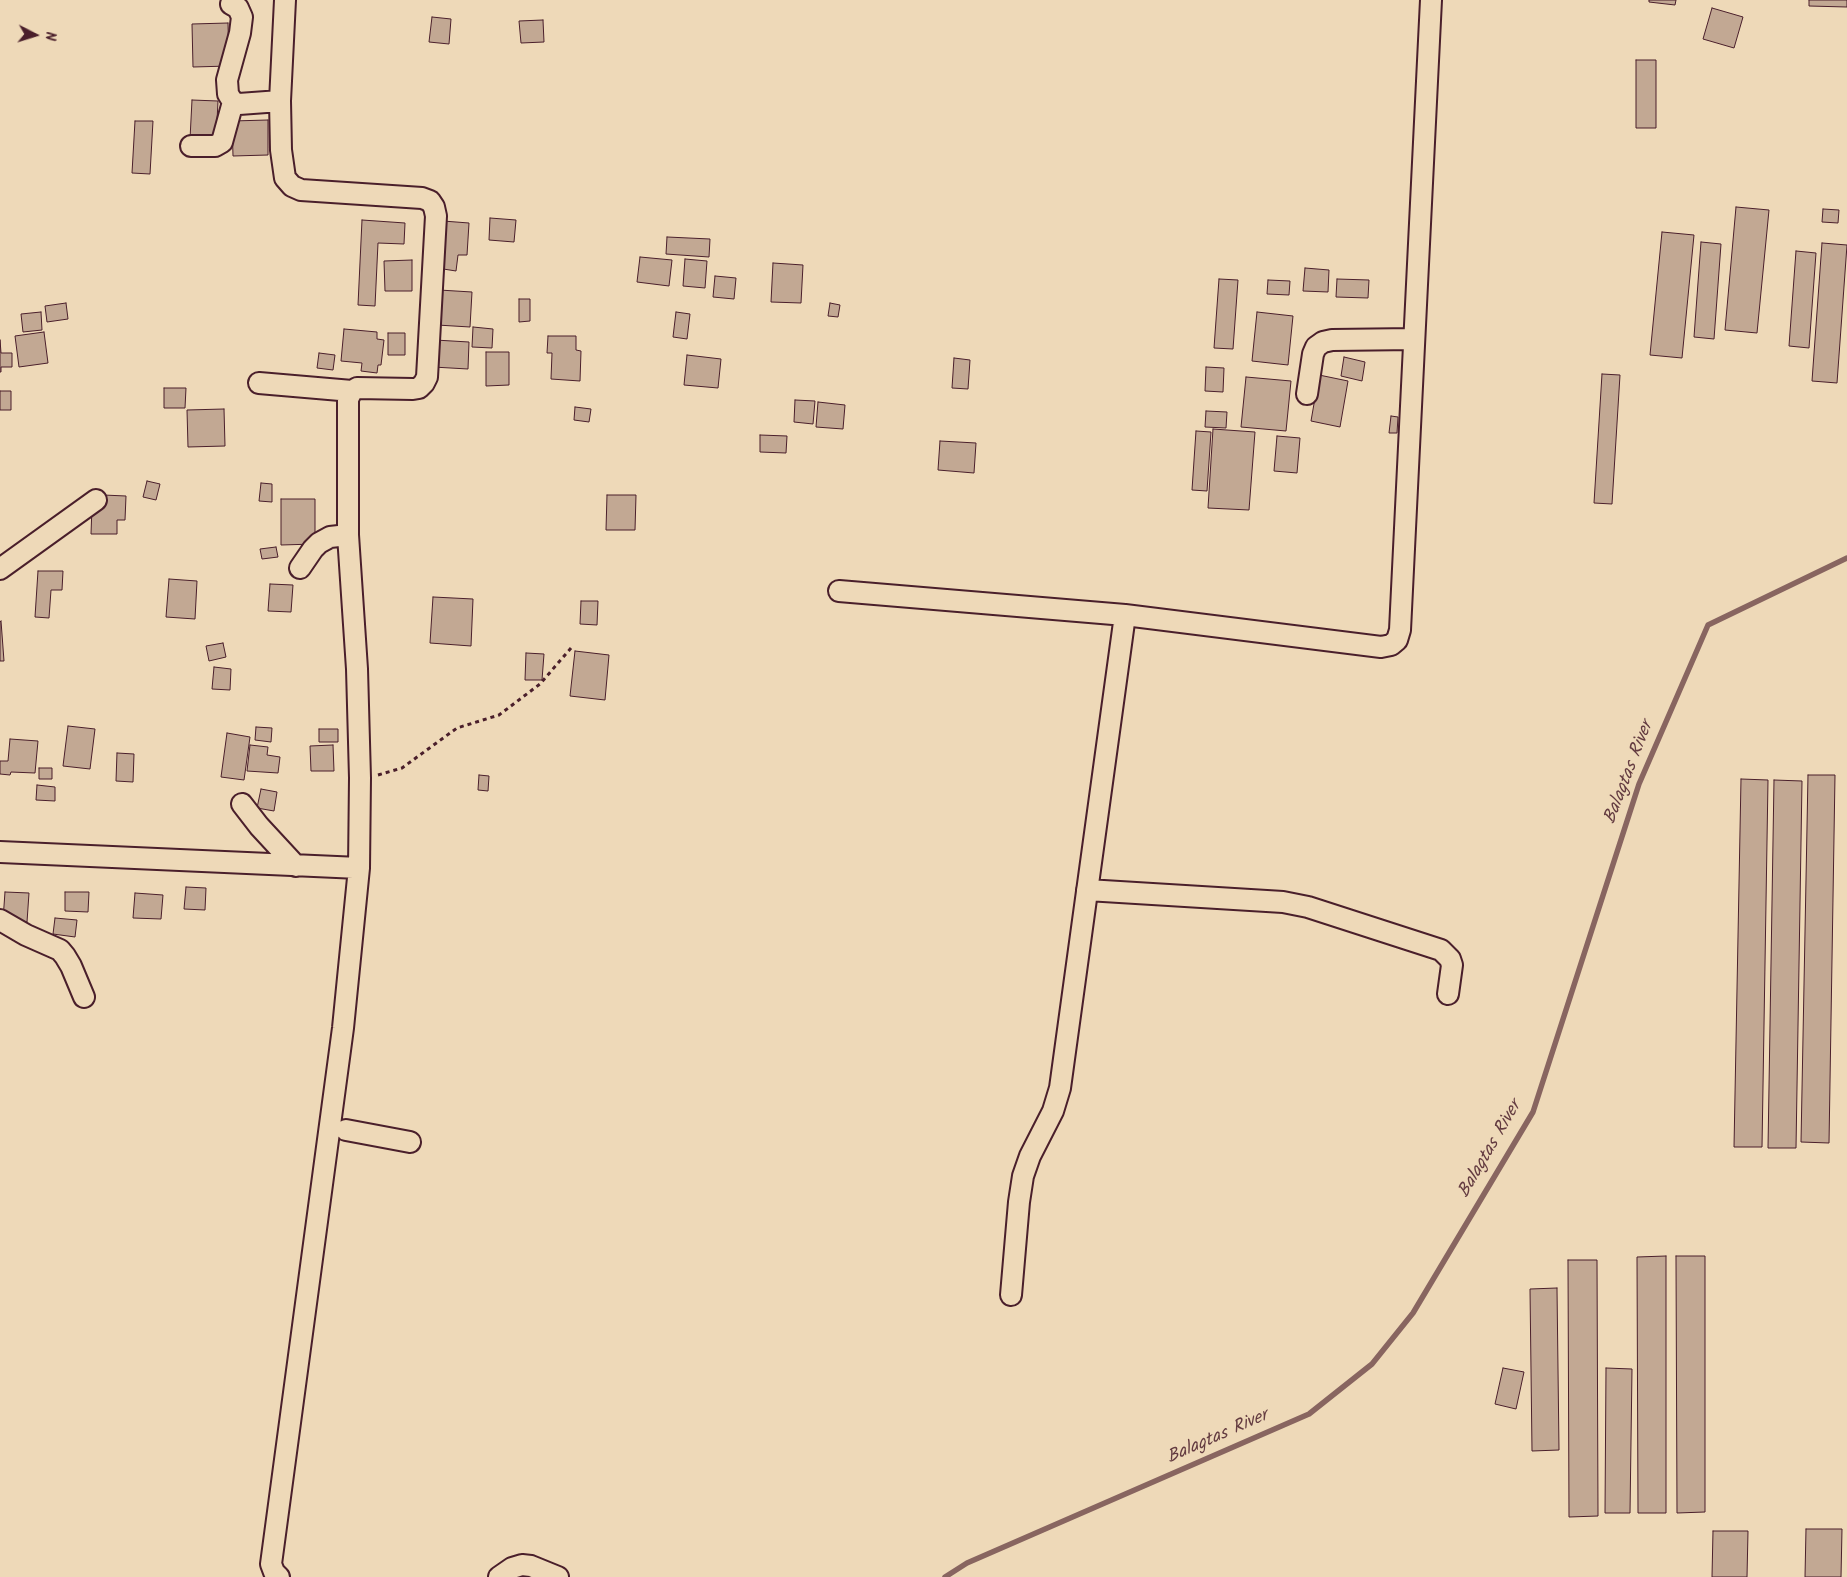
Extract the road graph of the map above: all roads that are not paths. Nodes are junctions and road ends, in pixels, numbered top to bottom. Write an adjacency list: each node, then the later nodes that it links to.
1 (285, 0): 4 (street)
2 (1432, 0): 7 (street)
3 (231, 4): 5 (street)
4 (280, 101): 5 (street); 9 (street)
5 (233, 102): 6 (street)
6 (191, 146)
7 (1414, 339): 10 (street); 16 (street)
8 (259, 383): 9 (street)
9 (352, 391): 12 (street)
10 (1307, 394)
11 (96, 500): 14 (street)
12 (348, 535): 13 (street); 20 (street)
13 (300, 568)
14 (0, 569)
15 (839, 592): 16 (street)
16 (1125, 615): 21 (street)
17 (242, 804): 19 (street)
18 (0, 852): 19 (street)
19 (296, 866): 20 (street)
20 (359, 868): 25 (street)
21 (1087, 890): 23 (street); 27 (street)
22 (0, 920): 24 (street)
23 (1448, 994)
24 (84, 997)
25 (337, 1129): 26 (street); 28 (street)
26 (410, 1142)
27 (1012, 1295)
28 (279, 1577)
29 (500, 1577): 30 (street)
30 (558, 1577)

